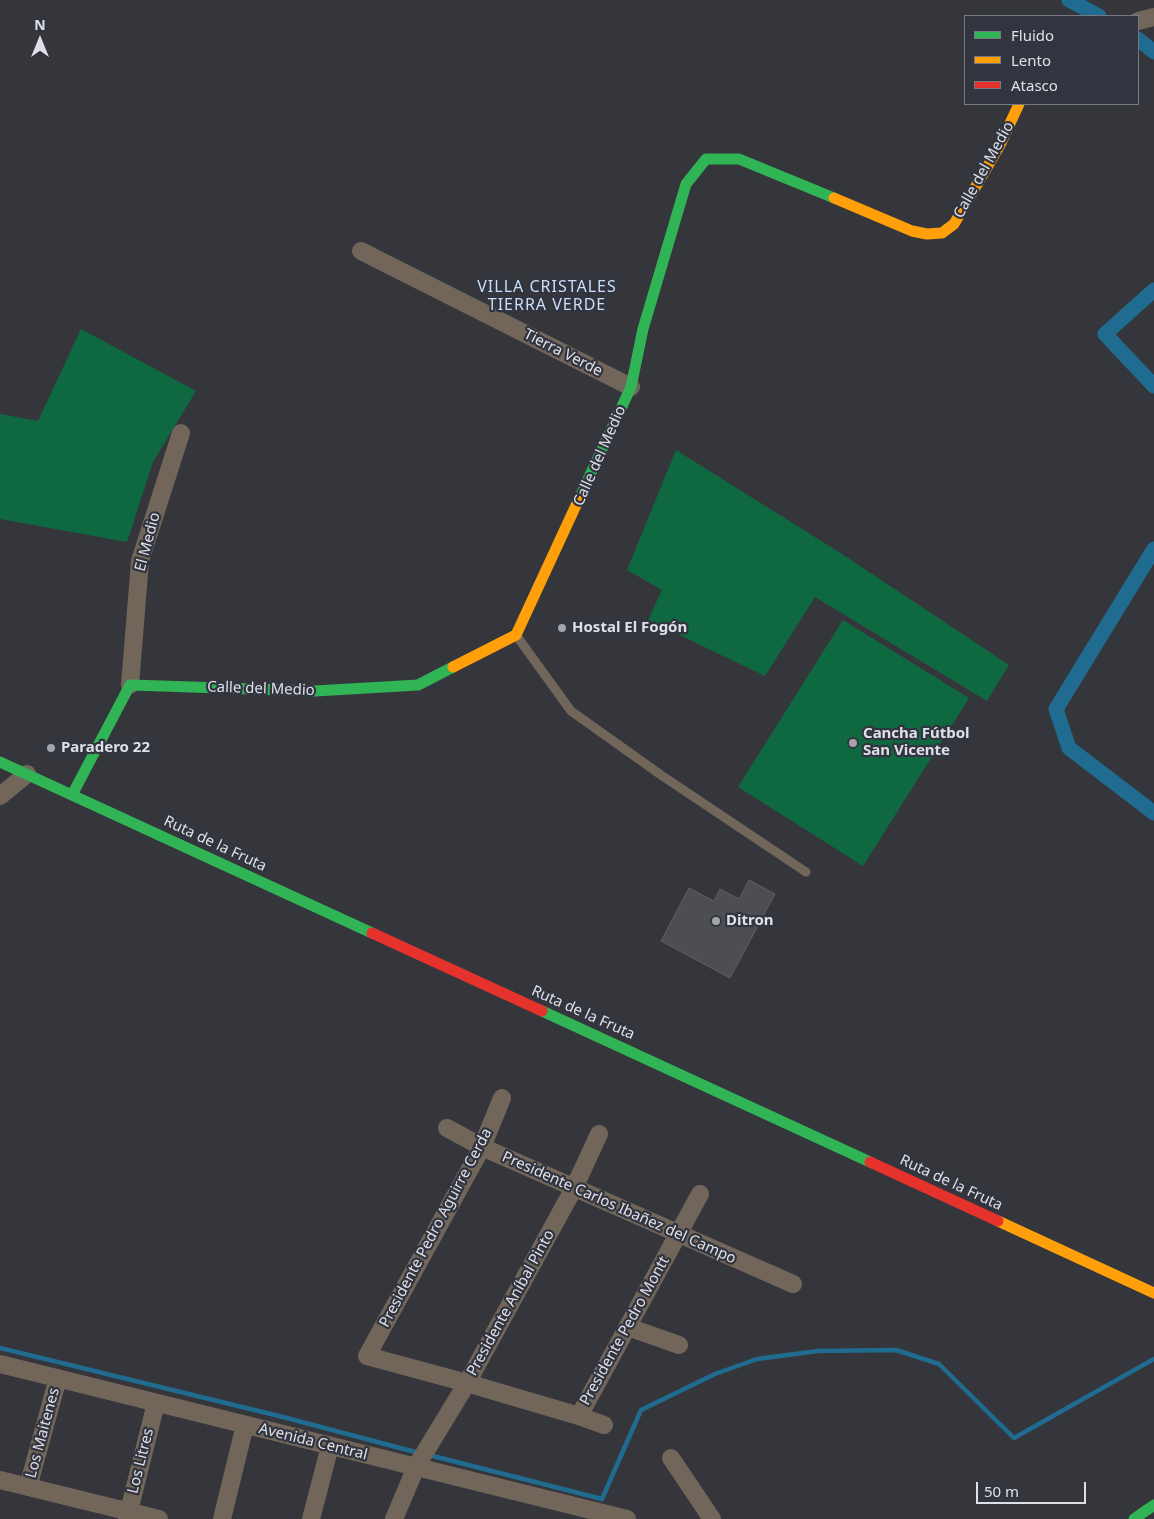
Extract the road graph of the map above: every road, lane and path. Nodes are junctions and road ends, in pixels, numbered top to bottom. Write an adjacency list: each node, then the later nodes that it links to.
1 (1154, 17): 2 (street)
2 (1139, 21)
3 (1019, 105): 5 (main road, Calle del Medio)
4 (361, 251): 5 (street, Tierra Verde)
5 (631, 387): 7 (main road, Calle del Medio)
6 (181, 432): 8 (street, El Medio)
7 (516, 635): 8 (main road, Calle del Medio); 13 (lane)
8 (130, 685): 11 (main road)
9 (0, 762): 10 (main road, Ruta de la Fruta)
10 (27, 774): 11 (main road, Ruta de la Fruta); 12 (street)
11 (72, 795): 22 (main road, Ruta de la Fruta)
12 (0, 796)
13 (806, 872)
14 (502, 1098): 17 (street, Presidente Pedro Aguirre Cerda)
15 (447, 1128): 17 (street, Presidente Carlos Ibañez del Campo)
16 (599, 1134): 18 (street, Presidente Aníbal Pinto)
17 (482, 1147): 18 (street, Presidente Carlos Ibañez del Campo); 27 (street, Presidente Pedro Aguirre Cerda)
18 (574, 1188): 20 (street, Presidente Carlos Ibañez del Campo); 27 (street, Presidente Aníbal Pinto)
19 (700, 1194): 20 (street, Presidente Pedro Montt)
20 (678, 1234): 21 (street, Presidente Carlos Ibañez del Campo); 23 (street, Presidente Pedro Montt)
21 (793, 1284)
22 (1154, 1293)
23 (628, 1327): 24 (street); 29 (street, Presidente Pedro Montt)
24 (679, 1345)
25 (0, 1364): 26 (street, Avenida Central)
26 (58, 1378): 28 (street, Avenida Central); 36 (street, Los Maitenes)
27 (467, 1383): 29 (street); 33 (street, Presidente Aníbal Pinto)
28 (156, 1402): 30 (street, Avenida Central); 38 (street, Los Litres)
29 (579, 1416): 31 (street)
30 (245, 1425): 32 (street, Avenida Central); 40 (street)
31 (604, 1425)
32 (330, 1446): 33 (street, Avenida Central); 41 (street)
33 (422, 1458): 42 (street, Presidente Aníbal Pinto); 43 (street, Avenida Central)
34 (672, 1458): 44 (street)
35 (0, 1480): 36 (street)
36 (28, 1487): 38 (street)
37 (1154, 1504): 45 (main road)
38 (128, 1515): 39 (street)
39 (159, 1519)
40 (222, 1519)
41 (311, 1519)
42 (394, 1519)
43 (626, 1519)
44 (712, 1519)
45 (1134, 1519)

